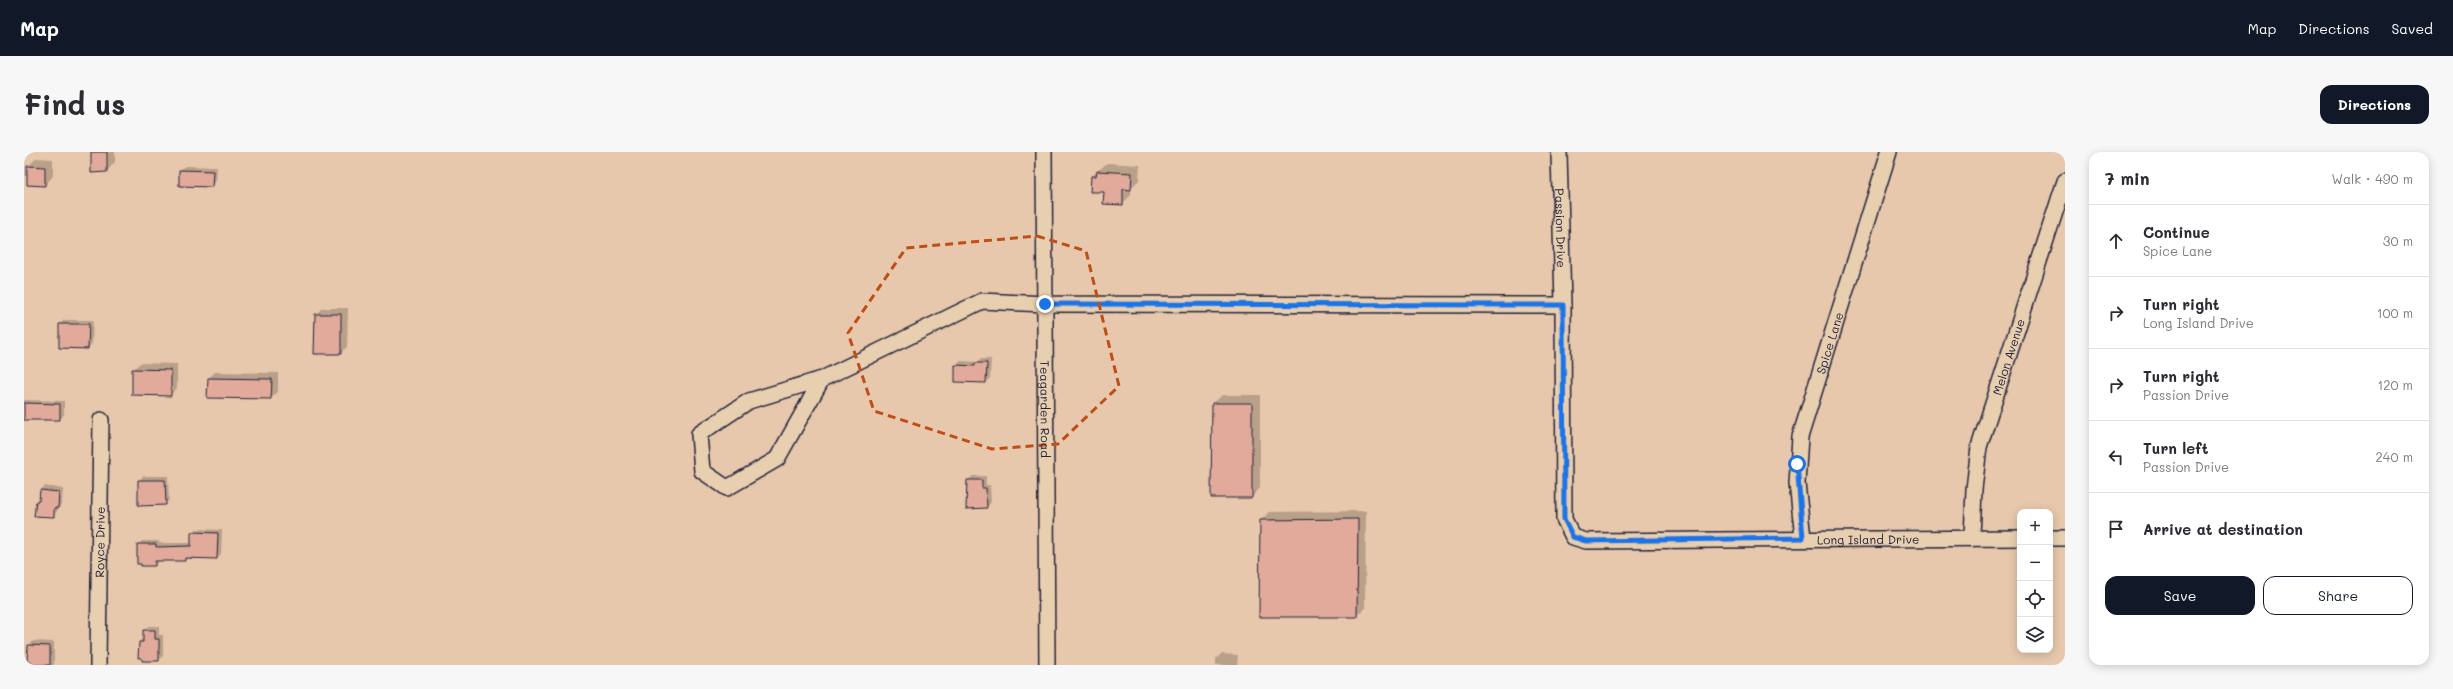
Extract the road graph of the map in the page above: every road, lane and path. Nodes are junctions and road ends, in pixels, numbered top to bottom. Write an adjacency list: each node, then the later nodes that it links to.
1 (1044, 152): 5 (street, Teagarden Road)
2 (1560, 152): 6 (street, Passion Drive)
3 (1889, 152): 10 (street, Spice Lane)
4 (2065, 181): 11 (street, Melon Avenue)
5 (1045, 304): 6 (street); 7 (street); 16 (street, Teagarden Road)
6 (1563, 305): 9 (street, Passion Drive)
7 (822, 379): 7 (street)
8 (101, 420): 15 (street, Royce Drive)
9 (1573, 537): 10 (street, Long Island Drive)
10 (1803, 538): 11 (street, Long Island Drive)
11 (1972, 538): 12 (street, Long Island Drive)
12 (2017, 538)
13 (2053, 538): 14 (street)
14 (2065, 538)
15 (98, 665)
16 (1048, 665)

